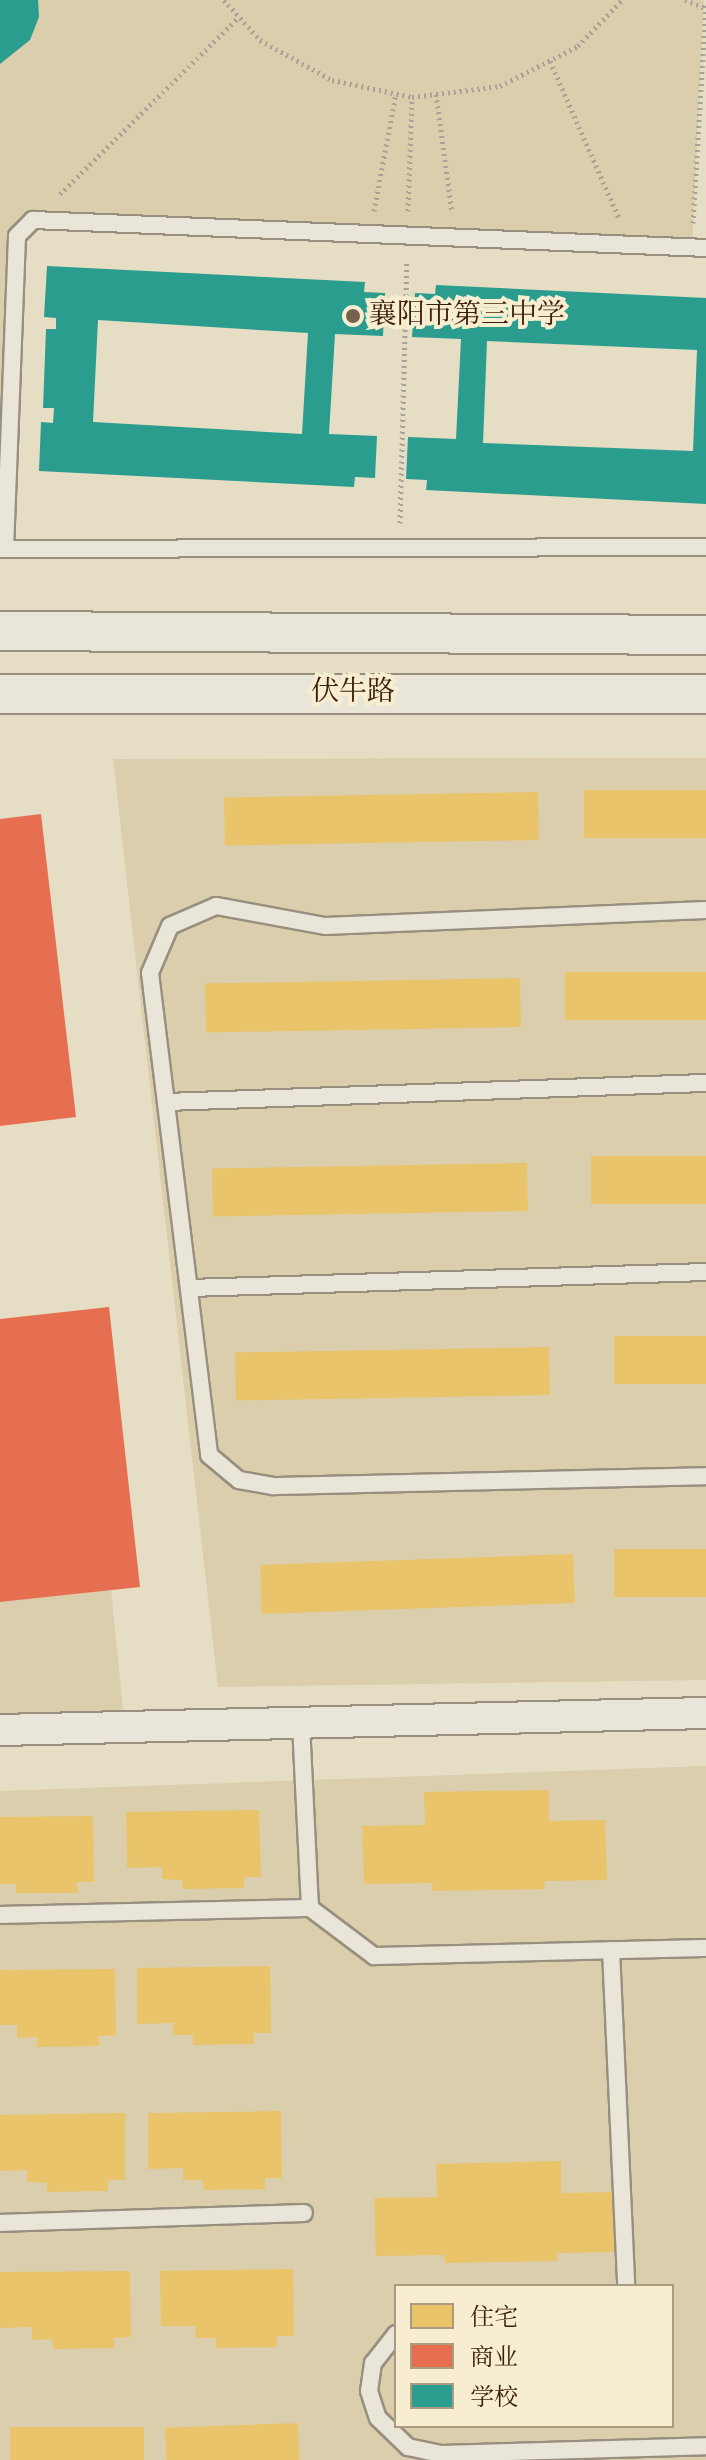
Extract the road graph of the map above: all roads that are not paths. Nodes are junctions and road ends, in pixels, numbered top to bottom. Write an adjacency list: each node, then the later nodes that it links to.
1 (699, 248): 3 (lane)
2 (706, 547): 3 (lane)
3 (3, 549)
4 (0, 631): 5 (street)
5 (706, 635)
6 (0, 694): 7 (street, 伏牛路)
7 (706, 694)
8 (706, 910): 10 (lane)
9 (706, 1083): 10 (lane)
10 (166, 1102): 12 (lane)
11 (706, 1272): 12 (lane)
12 (189, 1288): 13 (lane)
13 (706, 1476)
14 (706, 1713): 15 (street)
15 (301, 1723): 16 (street); 17 (lane)
16 (0, 1730)
17 (310, 1908): 18 (lane); 20 (lane)
18 (0, 1915)
19 (706, 1948): 20 (lane)
20 (611, 1950): 23 (lane)
21 (304, 2213): 22 (lane)
22 (0, 2223)
23 (626, 2284)
24 (394, 2337): 25 (lane)
25 (706, 2446)

